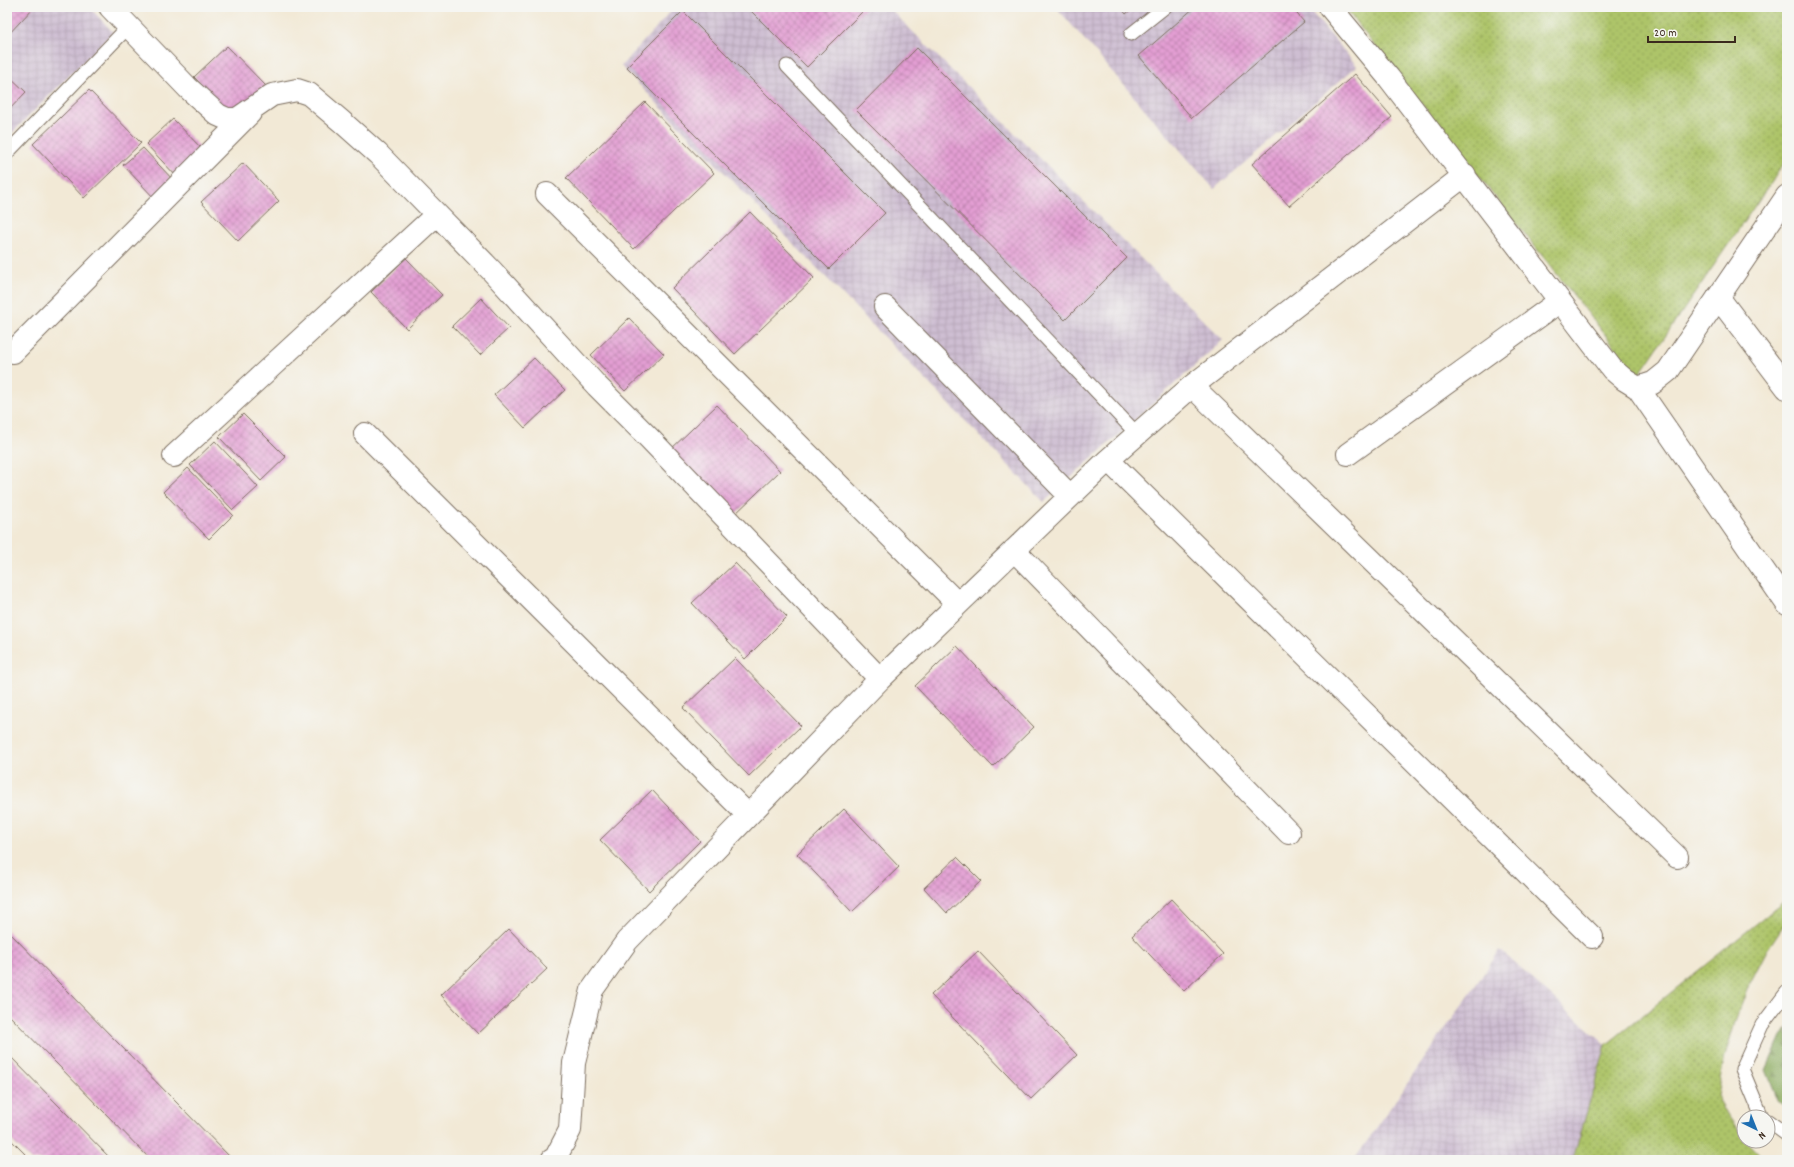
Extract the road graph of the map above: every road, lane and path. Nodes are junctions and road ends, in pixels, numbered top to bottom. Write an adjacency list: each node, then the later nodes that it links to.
1 (110, 7): 4 (street)
2 (1165, 7): 5 (lane)
3 (1330, 7): 9 (street)
4 (129, 26): 7 (street); 8 (lane)
5 (1131, 34)
6 (787, 66): 21 (lane)
7 (257, 106): 12 (street); 16 (street)
8 (7, 153)
9 (1465, 175): 14 (street); 17 (street)
10 (547, 194): 27 (street)
11 (1787, 196): 13 (street)
12 (436, 215): 23 (street); 29 (street)
13 (1718, 297): 18 (street); 19 (street)
14 (1560, 301): 18 (street); 22 (street)
15 (885, 307): 25 (street)
16 (13, 352)
17 (1192, 386): 21 (street); 32 (street)
18 (1638, 388): 28 (street)
19 (1787, 388)
20 (365, 434): 30 (street)
21 (1137, 434): 24 (street)
22 (1348, 454)
23 (174, 456)
24 (1108, 460): 25 (street); 33 (street)
25 (1070, 496): 26 (street)
26 (1014, 550): 27 (street); 31 (street)
27 (958, 604): 29 (street)
28 (1787, 604)
29 (880, 680): 30 (street)
30 (748, 816): 38 (street)
31 (1289, 833)
32 (1677, 857)
33 (1592, 937)
34 (1787, 992): 35 (lane)
35 (1759, 1109)
36 (1776, 1127): 37 (lane)
37 (1787, 1135)
38 (552, 1160)

